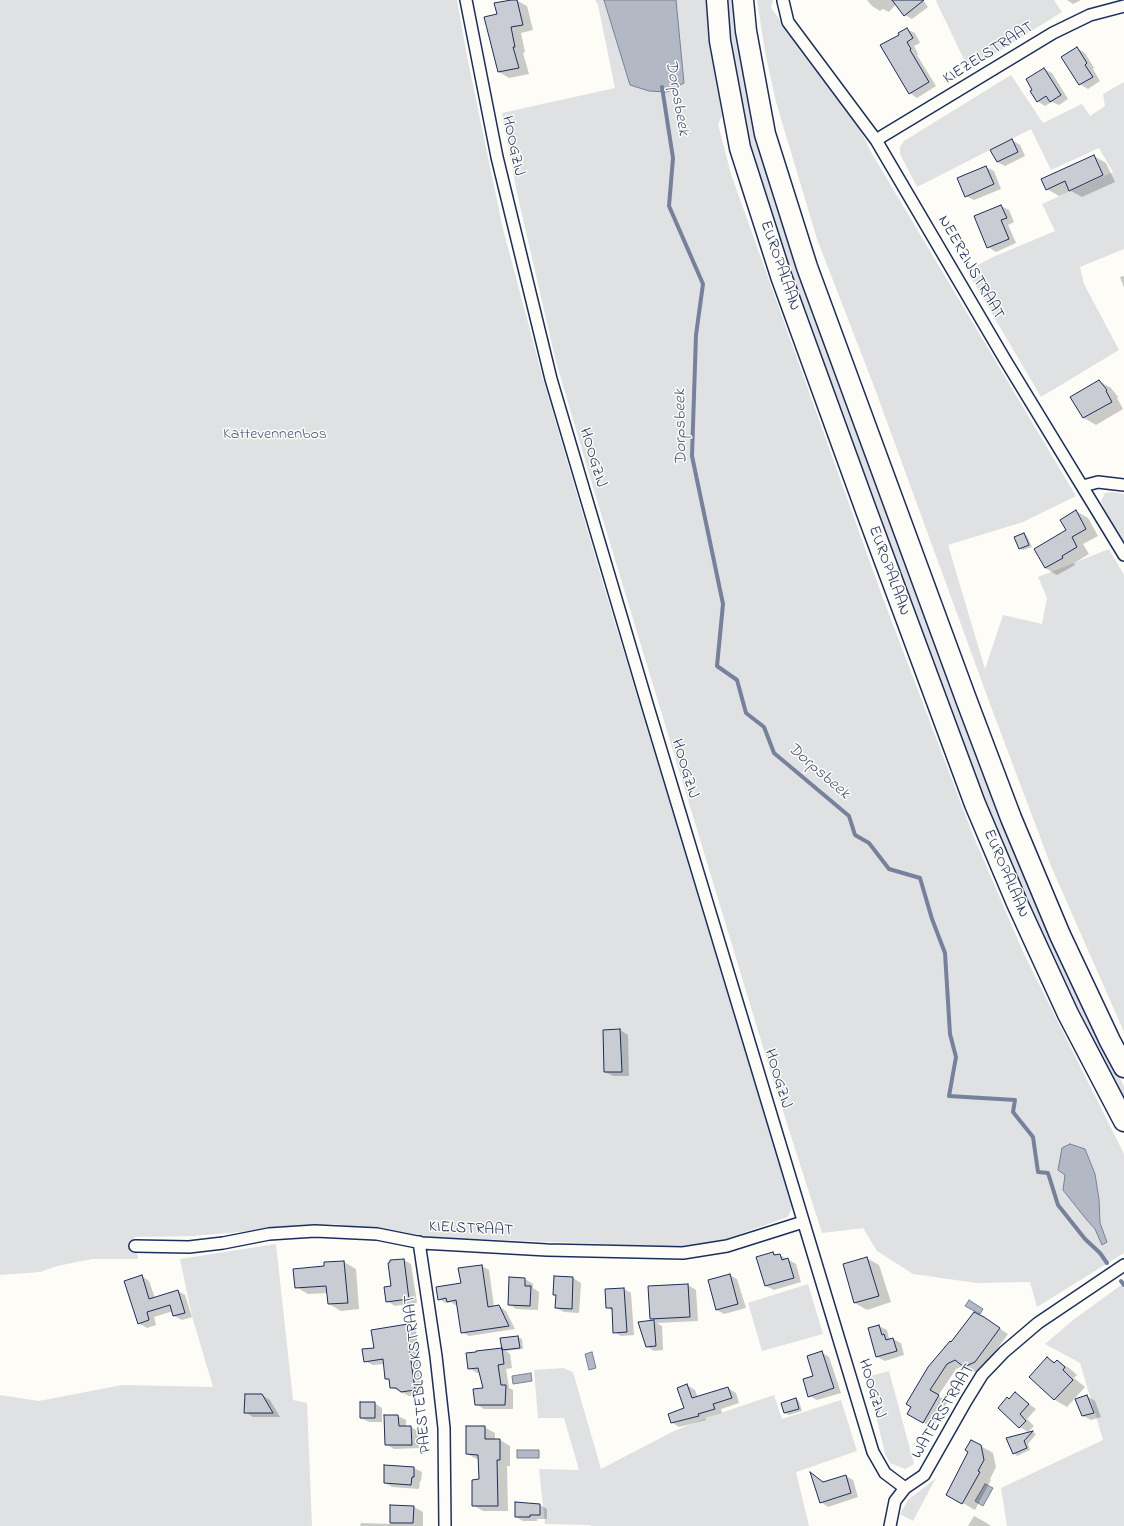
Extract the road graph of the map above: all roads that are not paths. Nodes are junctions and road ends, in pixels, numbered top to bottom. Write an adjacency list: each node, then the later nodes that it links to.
1 (466, 0): 12 (street, HOOGZIJ)
2 (717, 0): 11 (highway, EUROPALAAN)
3 (743, 0): 10 (highway, EUROPALAAN)
4 (783, 1): 6 (street, NEERZIJSTRAAT)
5 (1124, 6): 6 (street, KIEZELSTRAAT)
6 (876, 140): 8 (street, NEERZIJSTRAAT)
7 (1124, 485): 8 (street)
8 (1083, 486): 9 (street, NEERZIJSTRAAT)
9 (1124, 555)
10 (1124, 1068)
11 (1124, 1121)
12 (803, 1222): 13 (street, KIELSTRAAT); 16 (street, HOOGZIJ)
13 (420, 1242): 14 (street, KIELSTRAAT); 17 (street, PAESTEBLOOKSTRAAT)
14 (135, 1246)
15 (1124, 1265): 16 (street, WATERSTRAAT)
16 (905, 1488): 18 (street)
17 (445, 1526)
18 (890, 1526)

